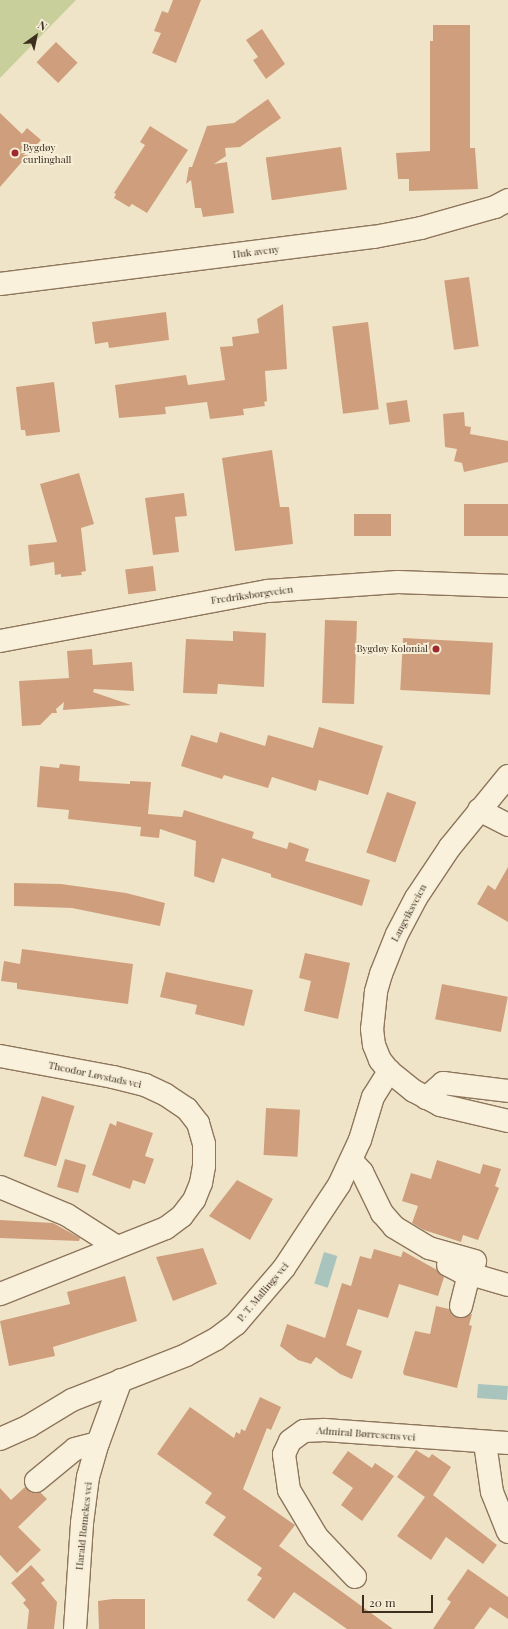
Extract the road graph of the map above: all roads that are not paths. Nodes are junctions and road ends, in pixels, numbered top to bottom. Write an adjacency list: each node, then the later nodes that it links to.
1 (508, 200): 2 (street, Huk aveny)
2 (10, 282)
3 (508, 586): 4 (street, Fredriksborgveien)
4 (0, 640)
5 (508, 776): 6 (street, Langviksveien)
6 (479, 810): 7 (street); 9 (street, Langviksveien)
7 (508, 825)
8 (0, 1056): 15 (street, Theodor Løvstads vei)
9 (389, 1071): 11 (street); 13 (street, P. T. Mallings vei)
10 (508, 1091): 11 (street)
11 (426, 1098): 12 (street)
12 (508, 1122)
13 (352, 1161): 16 (street); 20 (street, P. T. Mallings vei)
14 (0, 1187): 15 (street)
15 (117, 1247): 18 (street, Theodor Løvstads vei)
16 (472, 1268): 17 (street); 19 (street)
17 (508, 1285)
18 (0, 1294)
19 (462, 1306)
20 (121, 1380): 21 (street, P. T. Mallings vei); 22 (street, Harald Rømckes vei)
21 (0, 1439)
22 (98, 1443): 25 (street); 28 (street, Harald Rømckes vei)
23 (485, 1443): 24 (street, Admiral Børresens vei); 26 (street); 27 (street, Admiral Børresens vei)
24 (508, 1443)
25 (36, 1482)
26 (508, 1532)
27 (355, 1578)
28 (75, 1629)

